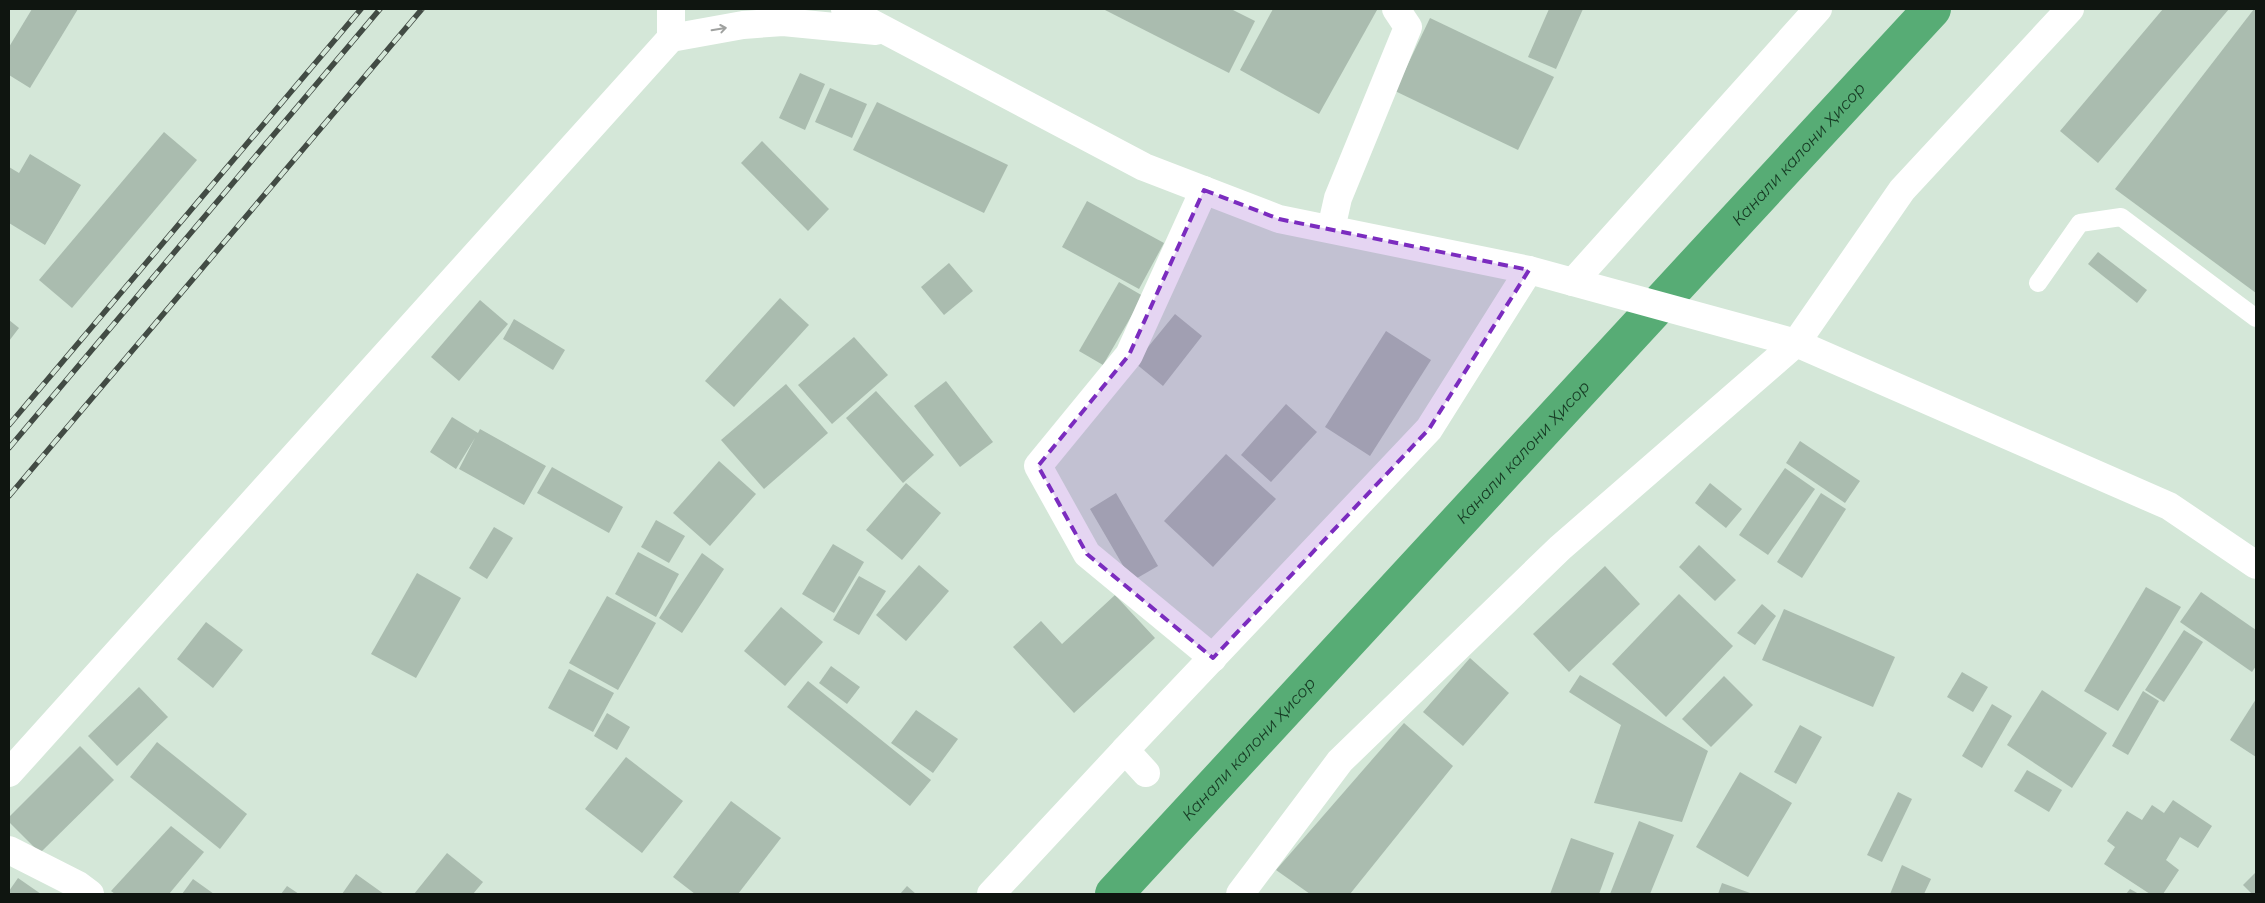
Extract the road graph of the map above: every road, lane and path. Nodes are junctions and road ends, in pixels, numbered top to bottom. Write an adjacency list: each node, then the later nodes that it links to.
1 (671, 9): 7 (street)
2 (845, 9): 6 (street)
3 (1396, 9): 9 (street)
4 (1818, 9): 11 (street)
5 (2070, 9): 14 (street)
6 (885, 31): 7 (street, one-way to 6); 8 (street)
7 (671, 38): 18 (street)
8 (1204, 190): 9 (street); 16 (street)
9 (1331, 229): 10 (street)
10 (1529, 270): 11 (street); 16 (street)
11 (1577, 283): 14 (street)
12 (2038, 283): 13 (lane)
13 (2256, 318)
14 (1785, 339): 15 (street); 23 (street)
15 (2256, 565)
16 (1213, 658): 17 (street)
17 (1126, 750): 19 (street); 22 (street)
18 (9, 773)
19 (1146, 773)
20 (9, 850): 21 (street)
21 (90, 894)
22 (991, 894)
23 (1240, 894)

